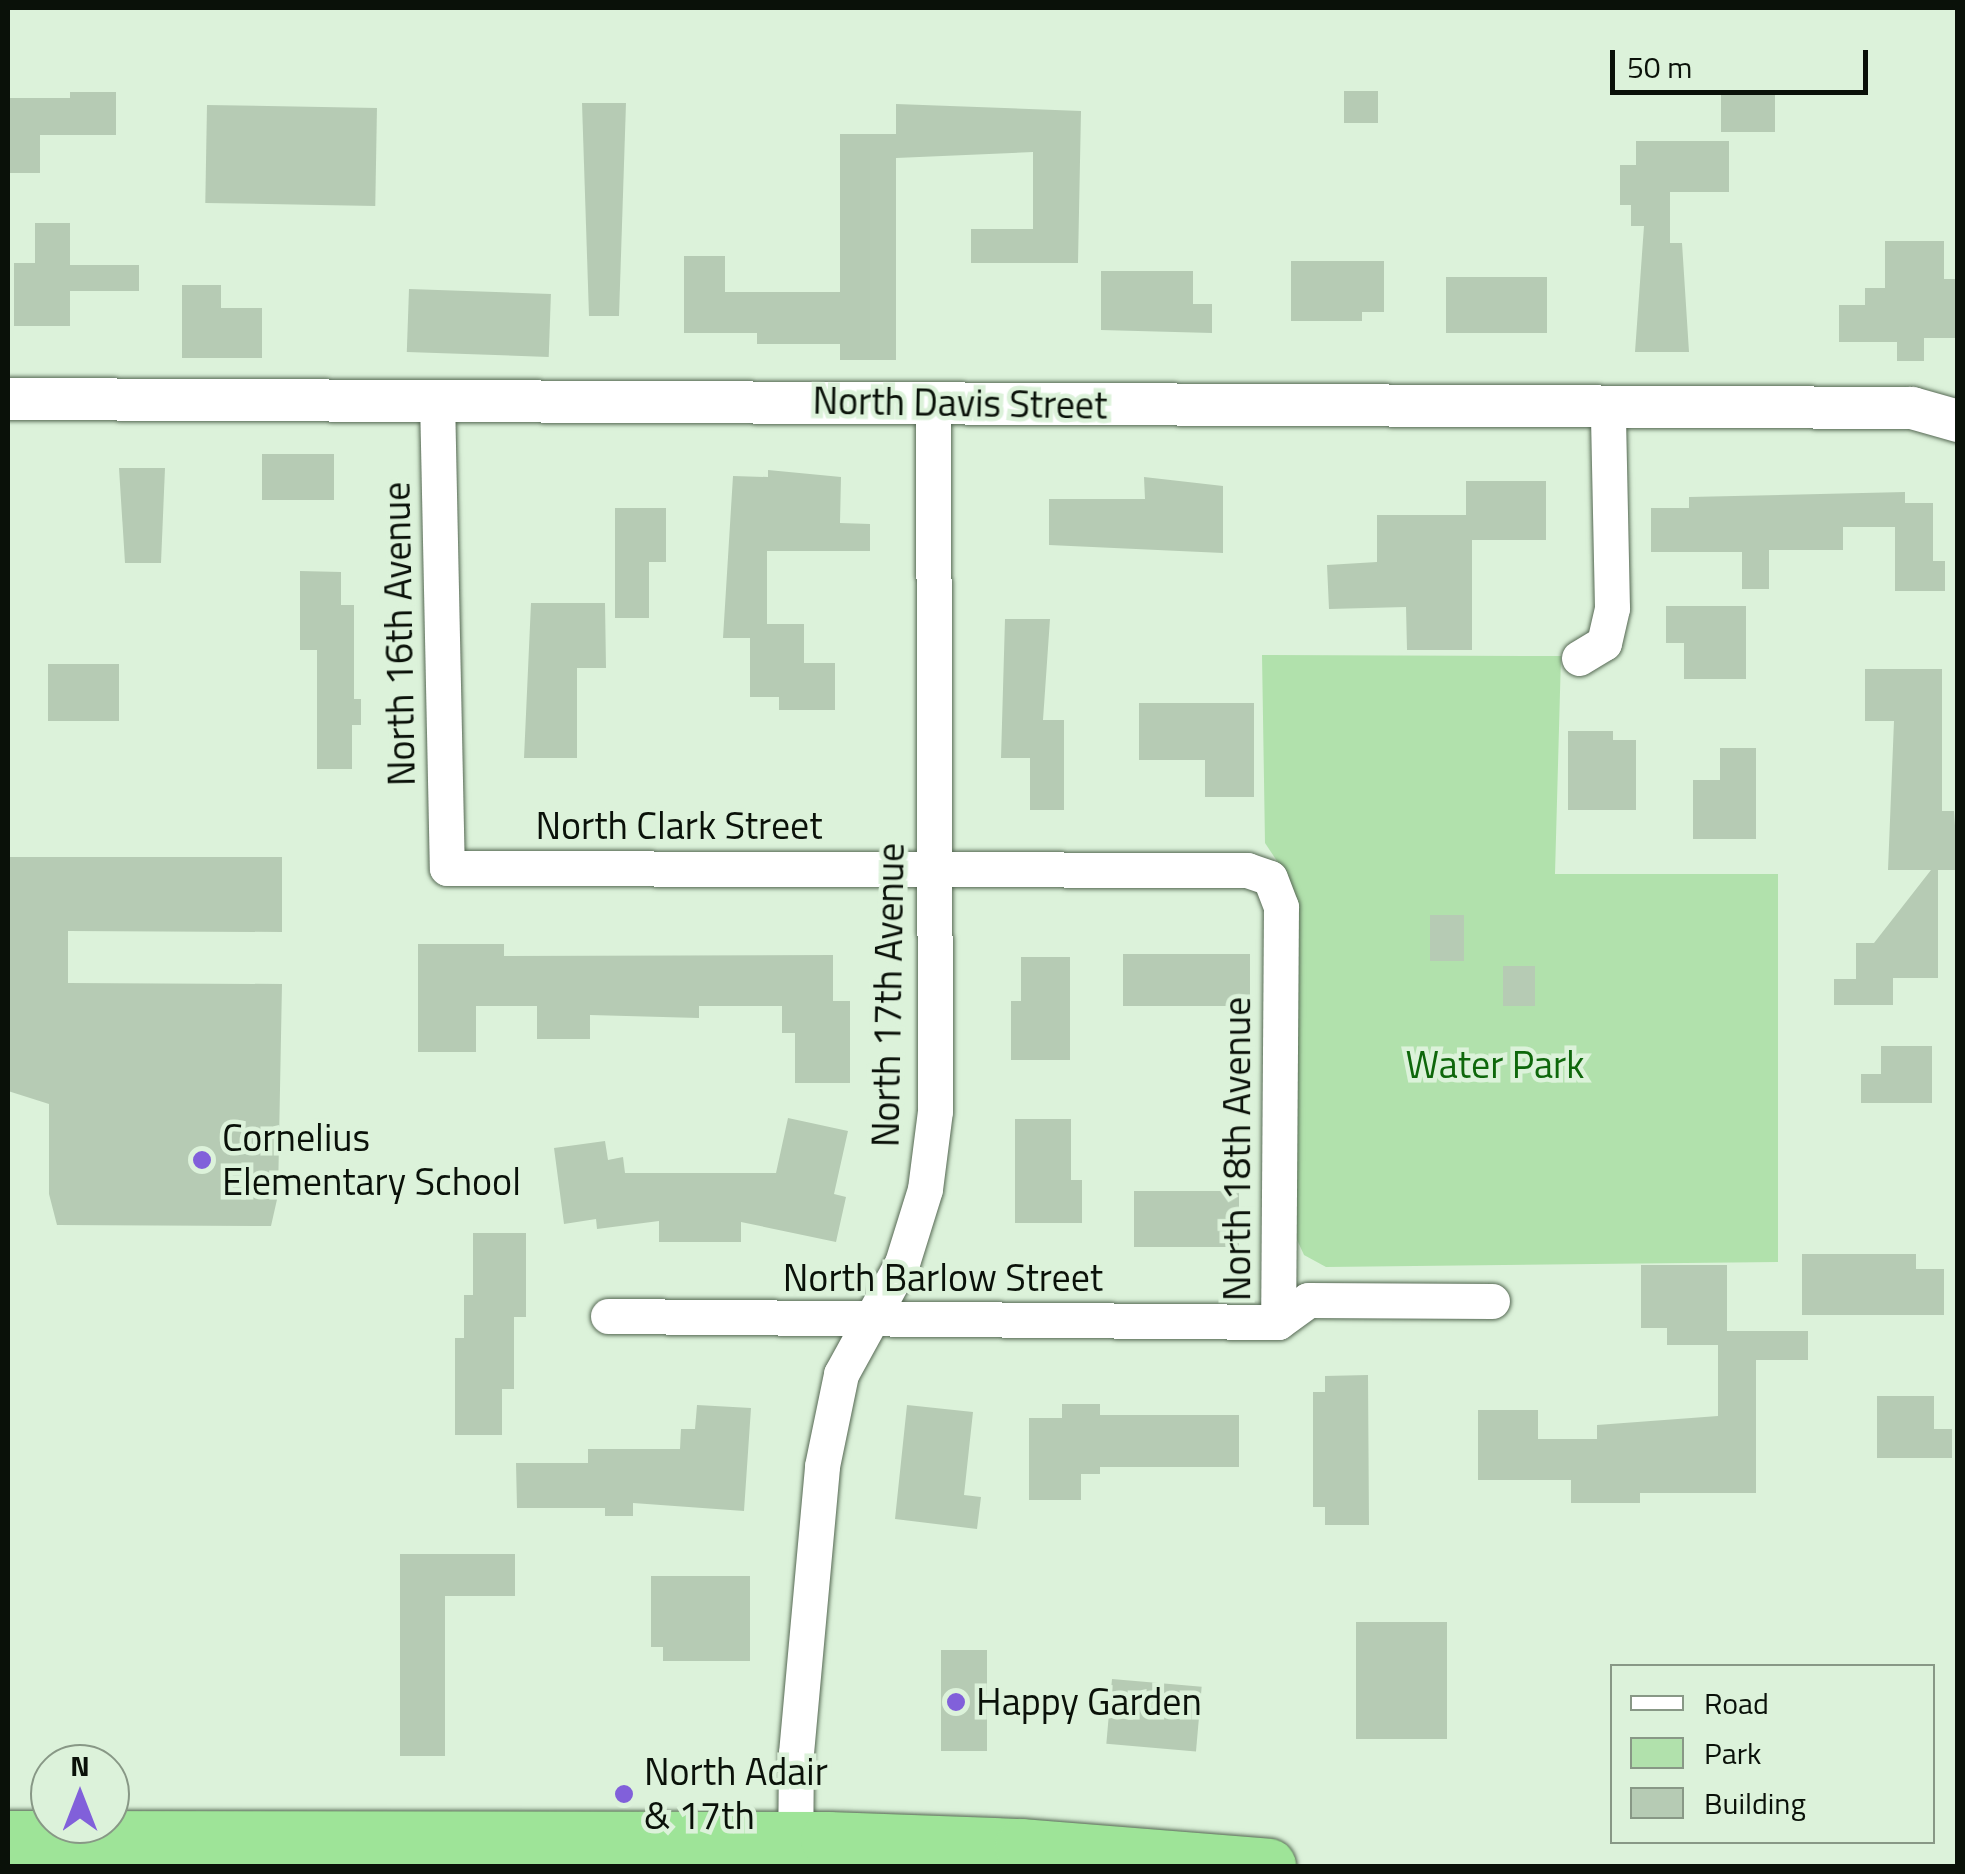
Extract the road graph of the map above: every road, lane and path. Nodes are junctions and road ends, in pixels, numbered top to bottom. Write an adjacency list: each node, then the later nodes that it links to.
1 (1958, 392): 5 (street)
2 (436, 398): 3 (street, North Davis Street); 4 (street, North Davis Street); 9 (street, North 16th Avenue)
3 (8, 399)
4 (933, 402): 6 (street, North Davis Street); 10 (street, North 17th Avenue)
5 (1912, 408): 6 (street, North Davis Street); 7 (street)
6 (1608, 410): 8 (street)
7 (1958, 420)
8 (1578, 658)
9 (447, 868): 10 (street, North Clark Street)
10 (932, 870): 11 (street, North Clark Street); 14 (street, North 17th Avenue)
11 (1270, 878): 15 (street, North 18th Avenue)
12 (1492, 1302): 15 (street, North 18th Avenue)
13 (608, 1316): 14 (street, North Barlow Street)
14 (869, 1320): 15 (street, North Barlow Street); 17 (street, North 17th Avenue)
15 (1278, 1322)
16 (8, 1838): 17 (highway)
17 (795, 1853): 18 (highway)
18 (1268, 1866)

